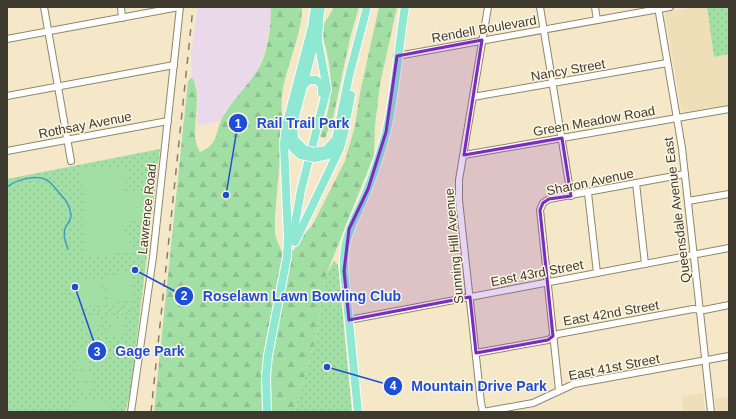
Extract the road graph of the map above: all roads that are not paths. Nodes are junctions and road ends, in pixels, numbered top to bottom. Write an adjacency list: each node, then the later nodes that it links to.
1 (44, 7): 17 (street)
2 (120, 7): 13 (street)
3 (180, 7): 13 (street); 23 (street, Lawrence Road)
4 (315, 7): 32 (main road)
5 (321, 7): 15 (main road)
6 (367, 7): 21 (main road)
7 (405, 7): 20 (main road)
8 (488, 7): 19 (street, Sunning Hill Avenue)
9 (540, 7): 16 (street)
10 (594, 7): 14 (street)
11 (670, 7): 12 (street, Rendell Boulevard)
12 (659, 8): 14 (street, Rendell Boulevard); 22 (street, Queensdale Avenue East)
13 (122, 18): 17 (street)
14 (597, 20): 16 (street, Rendell Boulevard)
15 (319, 23): 26 (main road); 49 (main road)
16 (543, 29): 19 (street, Rendell Boulevard); 24 (street)
17 (48, 32): 18 (street); 25 (street)
18 (7, 39)
19 (482, 40): 20 (street, Rendell Boulevard); 28 (street, Sunning Hill Avenue)
20 (397, 56): 57 (main road)
21 (354, 63): 33 (main road); 38 (main road)
22 (667, 63): 24 (street, Nancy Street); 30 (street, Queensdale Avenue East)
23 (174, 65): 25 (street); 31 (street, Lawrence Road)
24 (553, 84): 28 (street, Nancy Street); 34 (street)
25 (58, 86): 27 (street); 35 (street)
26 (302, 87): 37 (main road); 47 (main road)
27 (7, 96)
28 (473, 98): 39 (street, Sunning Hill Avenue)
29 (729, 109): 30 (street, Green Meadow Road)
30 (677, 118): 34 (street, Green Meadow Road); 41 (street, Queensdale Avenue East)
31 (168, 121): 35 (street, Rothsay Avenue); 63 (street, Lawrence Road)
32 (286, 126): 37 (main road); 47 (main road)
33 (346, 126): 38 (main road); 49 (main road)
34 (562, 138): 39 (street, Green Meadow Road); 45 (street)
35 (67, 140): 36 (street, Rothsay Avenue); 40 (street)
36 (7, 151)
37 (302, 152): 38 (main road, bridge)
38 (314, 155)
39 (464, 155): 54 (street, Sunning Hill Avenue)
40 (71, 161)
41 (685, 174): 42 (street, Sharon Avenue); 46 (street, Queensdale Avenue East)
42 (636, 183): 43 (street, Sharon Avenue); 51 (street)
43 (588, 192): 45 (street, Sharon Avenue); 52 (street)
44 (729, 194): 46 (street)
45 (571, 196): 53 (street, Sharon Avenue)
46 (688, 201): 50 (street, Queensdale Avenue East)
47 (288, 239): 49 (main road)
48 (729, 248): 50 (street, East 43rd Street)
49 (288, 254): 64 (main road)
50 (694, 255): 51 (street, East 43rd Street); 56 (street, Queensdale Avenue East)
51 (645, 264): 52 (street, East 43rd Street)
52 (597, 273): 53 (street, East 43rd Street)
53 (548, 282): 54 (street, East 43rd Street); 58 (street, Sharon Avenue)
54 (470, 297): 57 (street, East 43rd Street); 59 (street, Sunning Hill Avenue)
55 (729, 305): 56 (street, East 42nd Street)
56 (700, 310): 58 (street, East 42nd Street); 61 (street, Queensdale Avenue East)
57 (349, 320): 65 (main road)
58 (553, 336): 59 (street, East 42nd Street); 62 (street, Sharon Avenue)
59 (476, 353): 66 (street, Sunning Hill Avenue)
60 (729, 356): 61 (street, East 41st Street)
61 (705, 360): 62 (street, East 41st Street); 67 (street, Queensdale Avenue East)
62 (559, 390): 66 (street, East 41st Street)
63 (131, 412)
64 (267, 412)
65 (358, 412)
66 (483, 412)
67 (711, 412)

